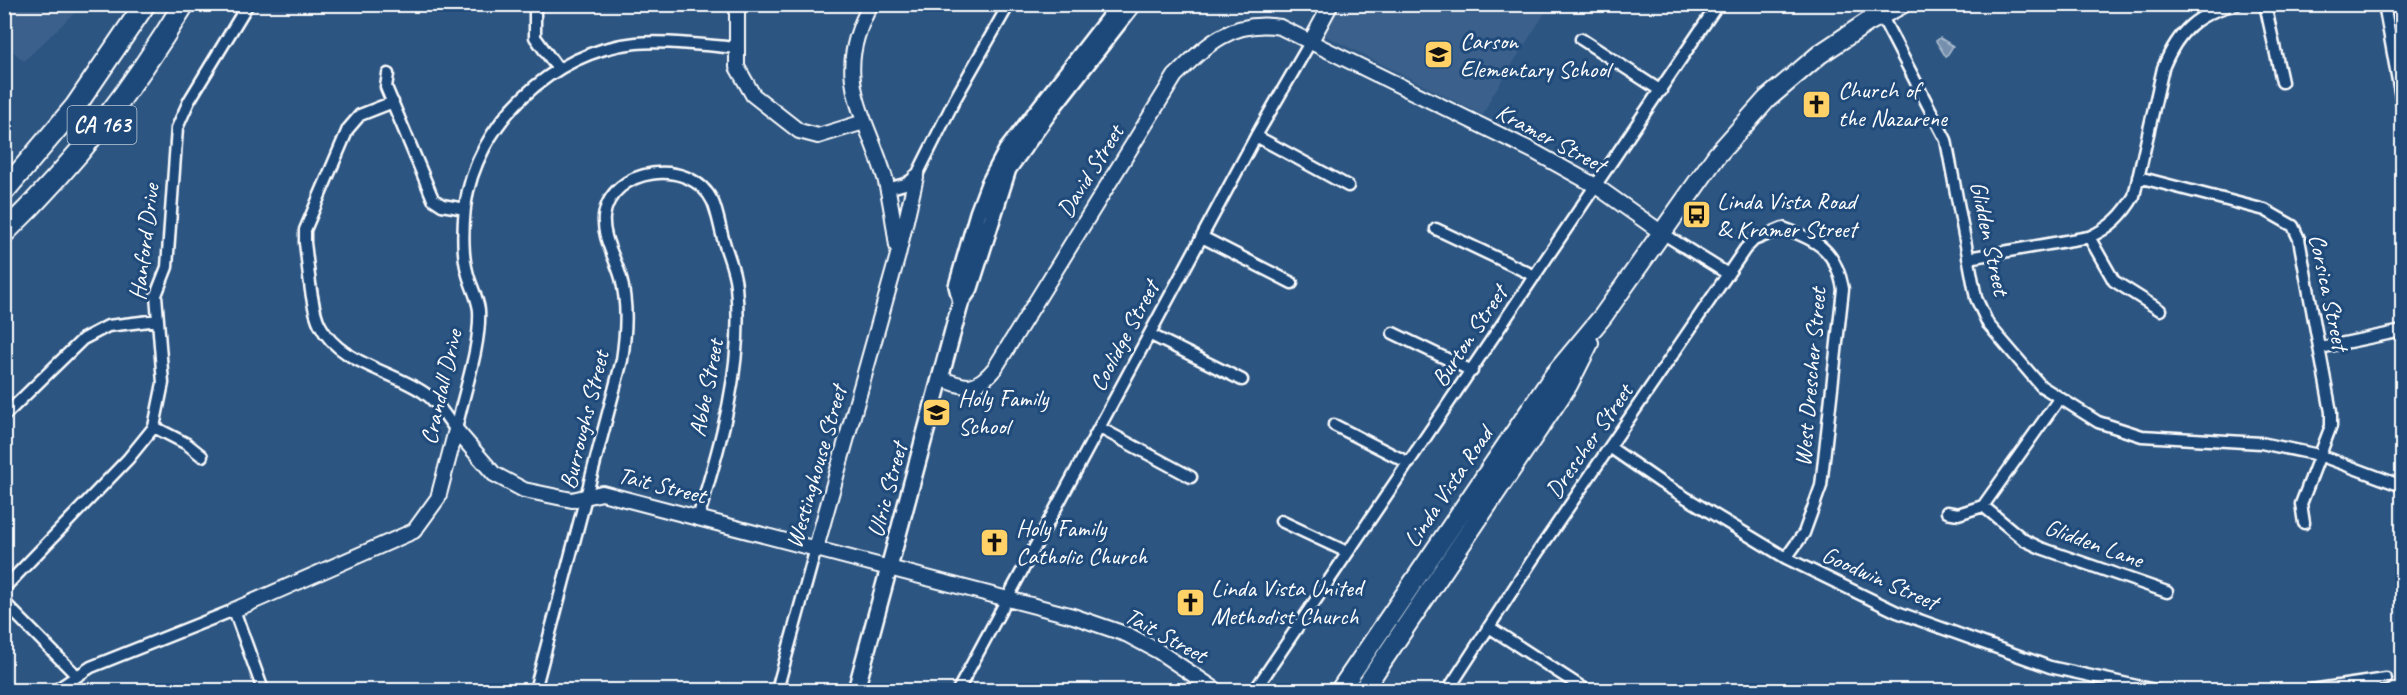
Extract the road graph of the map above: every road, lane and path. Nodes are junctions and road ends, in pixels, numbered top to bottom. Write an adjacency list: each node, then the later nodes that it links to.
1 (145, 4): 34 (highway, CA 163)
2 (184, 4): 38 (highway, CA 163)
3 (248, 4): 50 (street, Hanford Drive)
4 (535, 4): 20 (street)
5 (737, 4): 19 (street)
6 (871, 4): 26 (street)
7 (1009, 4): 29 (street)
8 (1119, 4): 47 (main road, Ulric Street)
9 (1133, 4): 47 (main road, Ulric Street)
10 (1331, 4): 18 (street, Coolidge Street)
11 (1718, 4): 23 (street, Burton Street)
12 (1902, 4): 16 (main road, Linda Vista Road)
13 (2237, 4): 30 (street)
14 (2265, 4): 22 (street)
15 (2384, 4): 25 (street)
16 (1878, 10): 39 (main road, Linda Vista Road); 43 (street, Glidden Street)
17 (1581, 39): 23 (street)
18 (1311, 41): 27 (street, Coolidge Street); 32 (street, Kramer Street); 56 (street, David Street)
19 (736, 48): 20 (street, Crandall Drive); 26 (street)
20 (558, 69): 35 (street, Crandall Drive)
21 (388, 74): 24 (street)
22 (2282, 82)
23 (1661, 91): 32 (street, Burton Street)
24 (393, 102): 35 (street); 63 (street, Tait Street)
25 (2403, 103)
26 (864, 122): 33 (street)
27 (1256, 136): 31 (street); 40 (street, Coolidge Street)
28 (644, 174): 70 (street, Burroughs Street); 73 (street, Abbe Street)
29 (916, 177): 33 (street); 42 (street, Westinghouse Street)
30 (2138, 177): 41 (street); 54 (street, Corsica Street)
31 (1348, 186)
32 (1596, 186): 39 (street, Kramer Street); 45 (street, Burton Street)
33 (887, 189): 42 (street)
34 (4, 191)
35 (465, 209): 63 (street, Crandall Drive)
36 (1436, 229): 45 (street)
37 (1778, 231): 44 (street, Drescher Street); 78 (street, West Drescher Street)
38 (4, 233)
39 (1662, 233): 44 (street, Kramer Street); 49 (main road, Linda Vista Road)
40 (1202, 237): 46 (street); 53 (street, Coolidge Street)
41 (2089, 237): 43 (street); 48 (street)
42 (898, 255): 76 (street, Westinghouse Street)
43 (1968, 258): 58 (street, Glidden Street)
44 (1728, 274): 64 (street, Drescher Street)
45 (1535, 276): 55 (street, Burton Street)
46 (1292, 283)
47 (961, 301): 56 (main road, Ulric Street)
48 (2160, 310)
49 (1603, 316): 96 (main road, Linda Vista Road); 97 (main road, Linda Vista Road)
50 (158, 320): 59 (street); 61 (street, Hanford Drive)
51 (2403, 331): 54 (street)
52 (1393, 333): 55 (street)
53 (1151, 335): 57 (street); 62 (street, Coolidge Street)
54 (2320, 348): 65 (street, Corsica Street)
55 (1472, 371): 67 (street, Burton Street)
56 (940, 378): 79 (main road, Ulric Street)
57 (1242, 380)
58 (2059, 399): 65 (street, Glidden Street); 71 (street)
59 (4, 416)
60 (1335, 425): 67 (street)
61 (154, 427): 66 (street); 80 (street, Hanford Drive)
62 (1100, 428): 68 (street); 82 (street, Coolidge Street)
63 (456, 430): 70 (street, Tait Street); 84 (street, Crandall Drive)
64 (1611, 448): 78 (street, Goodwin Street); 85 (street, Drescher Street)
65 (2319, 455): 69 (street, Glidden Street); 75 (street, Corsica Street)
66 (202, 456)
67 (1408, 463): 77 (street, Burton Street)
68 (1191, 477)
69 (2403, 486)
70 (588, 496): 73 (street, Tait Street); 90 (street, Burroughs Street)
71 (1983, 506): 72 (street); 81 (street, Glidden Lane)
72 (1947, 512)
73 (698, 518): 76 (street, Tait Street)
74 (1281, 521): 77 (street)
75 (2304, 523)
76 (816, 548): 79 (street, Tait Street); 91 (street, Westinghouse Street)
77 (1347, 552): 95 (street, Burton Street)
78 (1786, 558): 100 (street, Goodwin Street)
79 (890, 568): 82 (street, Tait Street); 92 (main road, Ulric Street)
80 (4, 588)
81 (2167, 592)
82 (1010, 599): 93 (street, Coolidge Street); 94 (street, Tait Street)
83 (4, 602): 86 (street)
84 (234, 610): 86 (street, Crandall Drive); 89 (street)
85 (1489, 627): 98 (street, Drescher Street); 99 (street)
86 (77, 676): 88 (street, Crandall Drive)
87 (2386, 679): 101 (street)
88 (56, 690)
89 (263, 690)
90 (535, 690)
91 (777, 690)
92 (856, 690)
93 (958, 690)
94 (1216, 690)
95 (1256, 690)
96 (1340, 690)
97 (1363, 690)
98 (1448, 690)
99 (1586, 690)
100 (2155, 690)
101 (2311, 690)

